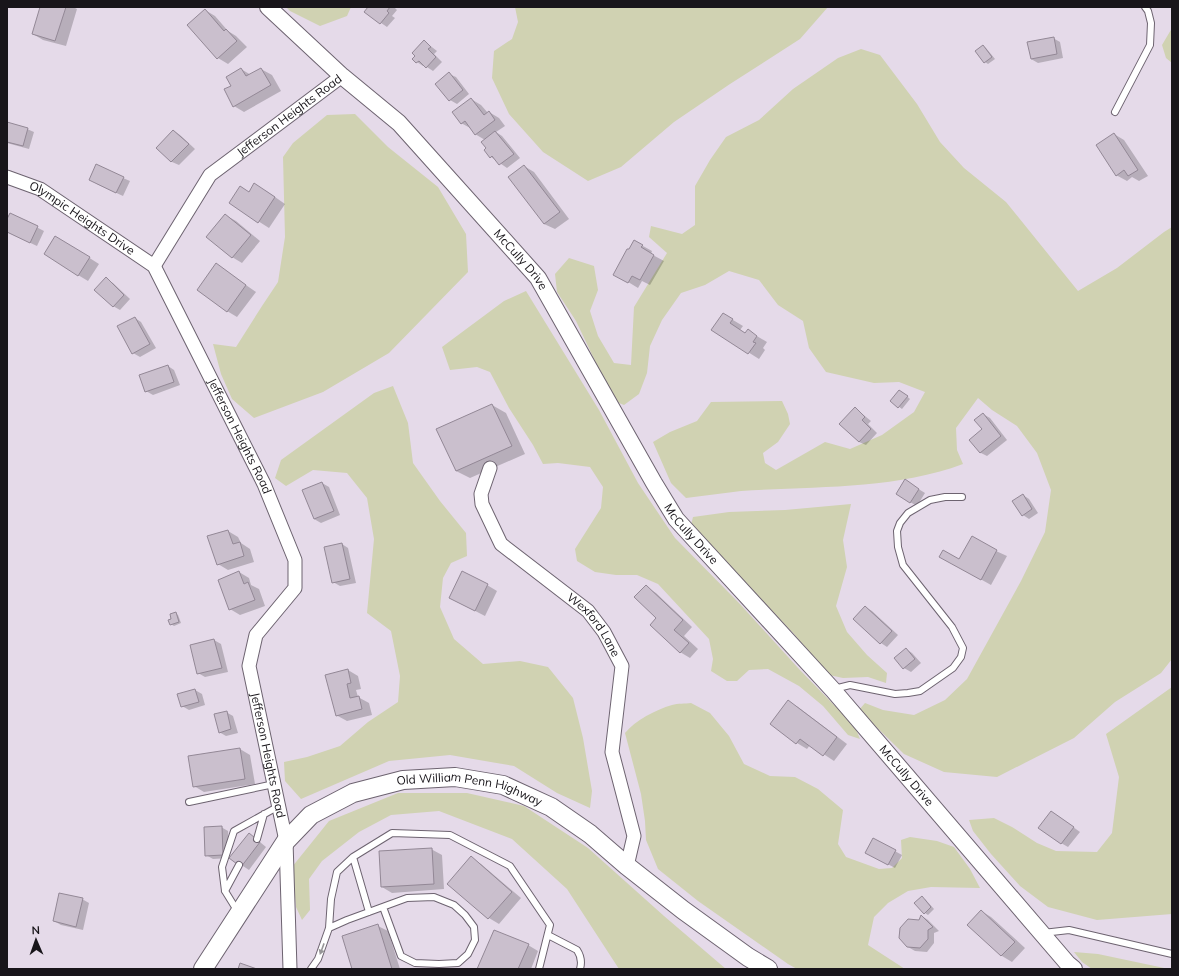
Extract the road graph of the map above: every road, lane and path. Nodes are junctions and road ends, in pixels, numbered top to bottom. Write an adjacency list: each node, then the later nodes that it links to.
1 (268, 7): 3 (street, Jefferson Heights Road)
2 (1145, 7): 4 (lane)
3 (342, 76): 6 (street, Jefferson Heights Road); 9 (street, McCully Drive)
4 (1115, 112)
5 (7, 177): 6 (street, Olympic Heights Drive)
6 (154, 266): 10 (street, Jefferson Heights Road)
7 (490, 468): 18 (street, Wexford Lane)
8 (962, 497): 9 (lane)
9 (833, 690): 24 (street, McCully Drive)
10 (274, 784): 11 (lane); 12 (street, Jefferson Heights Road)
11 (189, 802)
12 (279, 806): 13 (lane); 15 (street, Jefferson Heights Road)
13 (264, 814): 14 (lane); 19 (lane)
14 (257, 839)
15 (286, 841): 18 (main road, Old William Penn Highway); 22 (main road, Old William Penn Highway); 28 (street, Jefferson Heights Road)
16 (353, 857): 21 (lane); 23 (lane); 25 (lane)
17 (239, 865): 19 (lane)
18 (627, 866): 32 (main road, Old William Penn Highway)
19 (225, 891): 22 (lane)
20 (383, 907): 20 (lane); 21 (lane)
21 (369, 912): 23 (lane)
22 (239, 914): 27 (main road, Old William Penn Highway)
23 (329, 928): 29 (lane, one-way to 29)
24 (1042, 933): 26 (lane); 33 (street, McCully Drive)
25 (548, 935): 30 (lane); 31 (lane)
26 (1172, 954)
27 (203, 969)
28 (290, 969)
29 (311, 969)
30 (539, 969)
31 (580, 969)
32 (768, 969)
33 (1074, 969)

